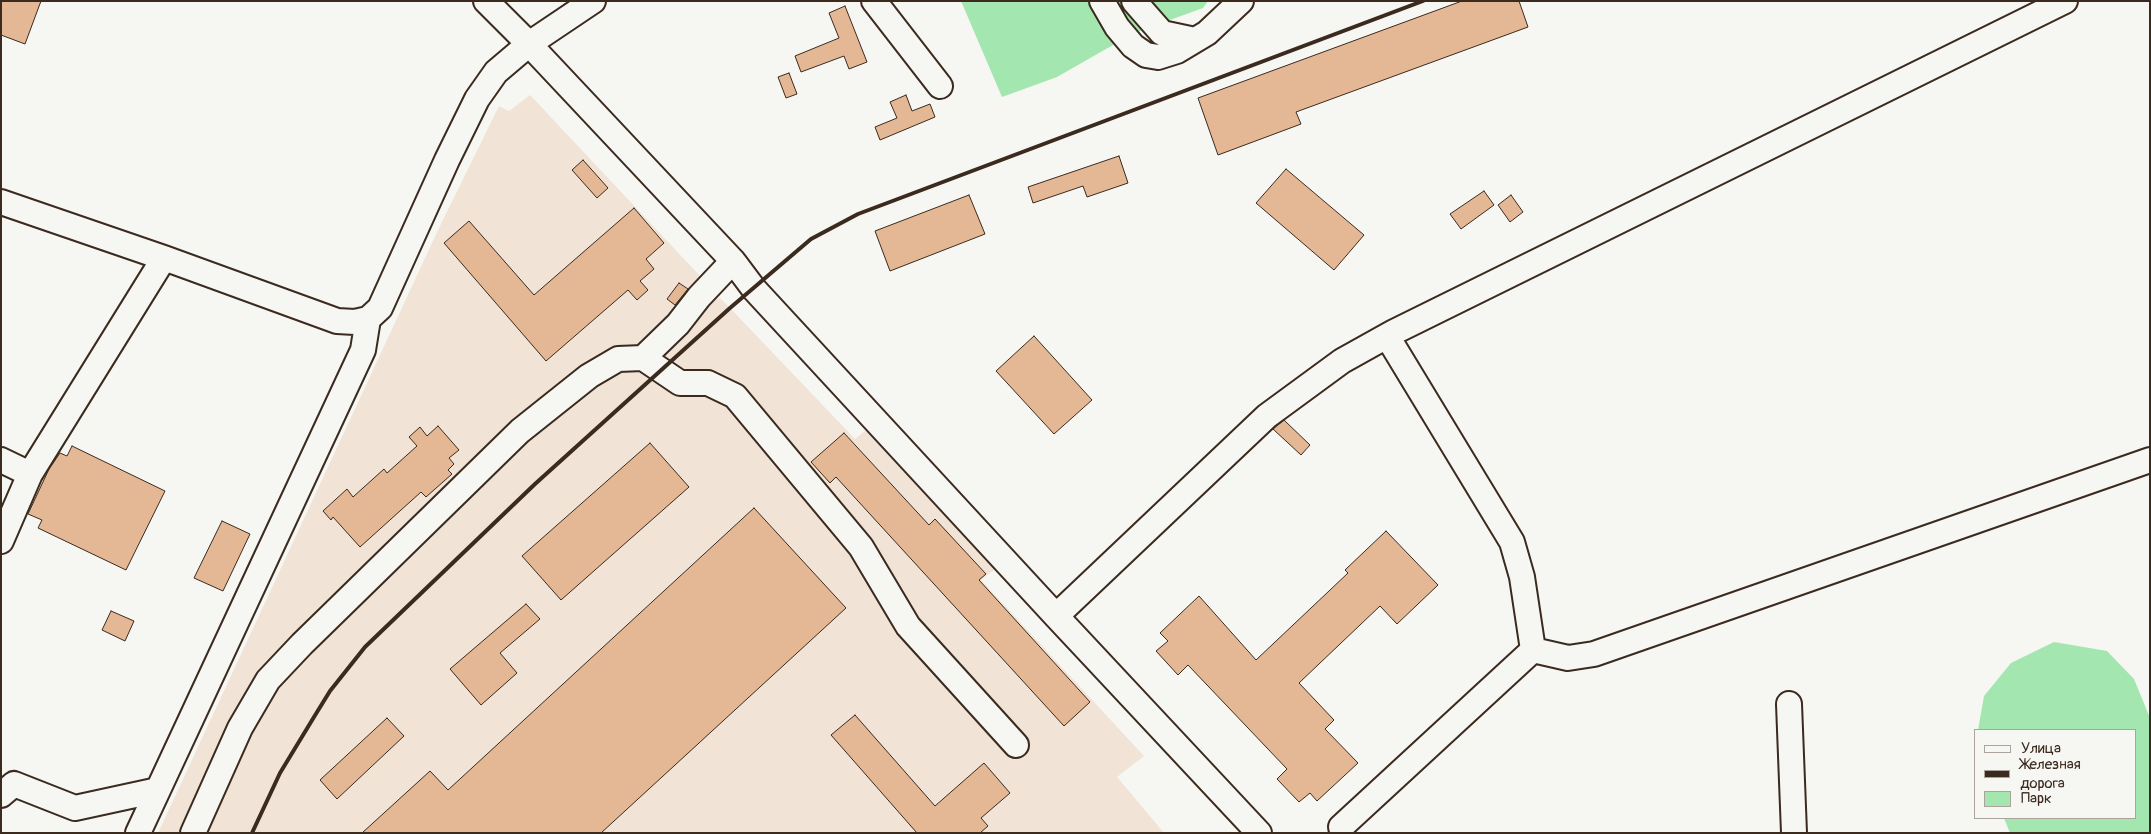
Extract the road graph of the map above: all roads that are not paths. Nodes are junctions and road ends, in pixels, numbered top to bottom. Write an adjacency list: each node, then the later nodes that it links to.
1 (486, 1): 9 (street)
2 (593, 1): 9 (street)
3 (874, 1): 10 (street)
4 (1102, 1): 8 (street)
5 (1134, 1): 8 (street)
6 (1242, 1): 8 (street)
7 (2065, 1): 15 (street)
8 (1195, 40)
9 (529, 44): 13 (street); 14 (street)
10 (940, 86)
11 (6, 204): 12 (street)
12 (164, 258): 14 (street); 19 (street)
13 (733, 262): 16 (street); 21 (street)
14 (368, 319): 25 (street)
15 (1387, 336): 21 (street); 22 (street)
16 (643, 358): 24 (street); 29 (street)
17 (1, 460): 19 (street)
18 (2150, 460): 22 (street)
19 (30, 474): 20 (street)
20 (1, 541)
21 (1056, 616): 30 (street)
22 (1533, 650): 27 (street)
23 (1789, 704): 31 (street)
24 (1016, 745)
25 (158, 790): 26 (street); 28 (street)
26 (1, 794)
27 (1341, 827)
28 (138, 833)
29 (193, 833)
30 (1259, 833)
31 (1794, 833)

